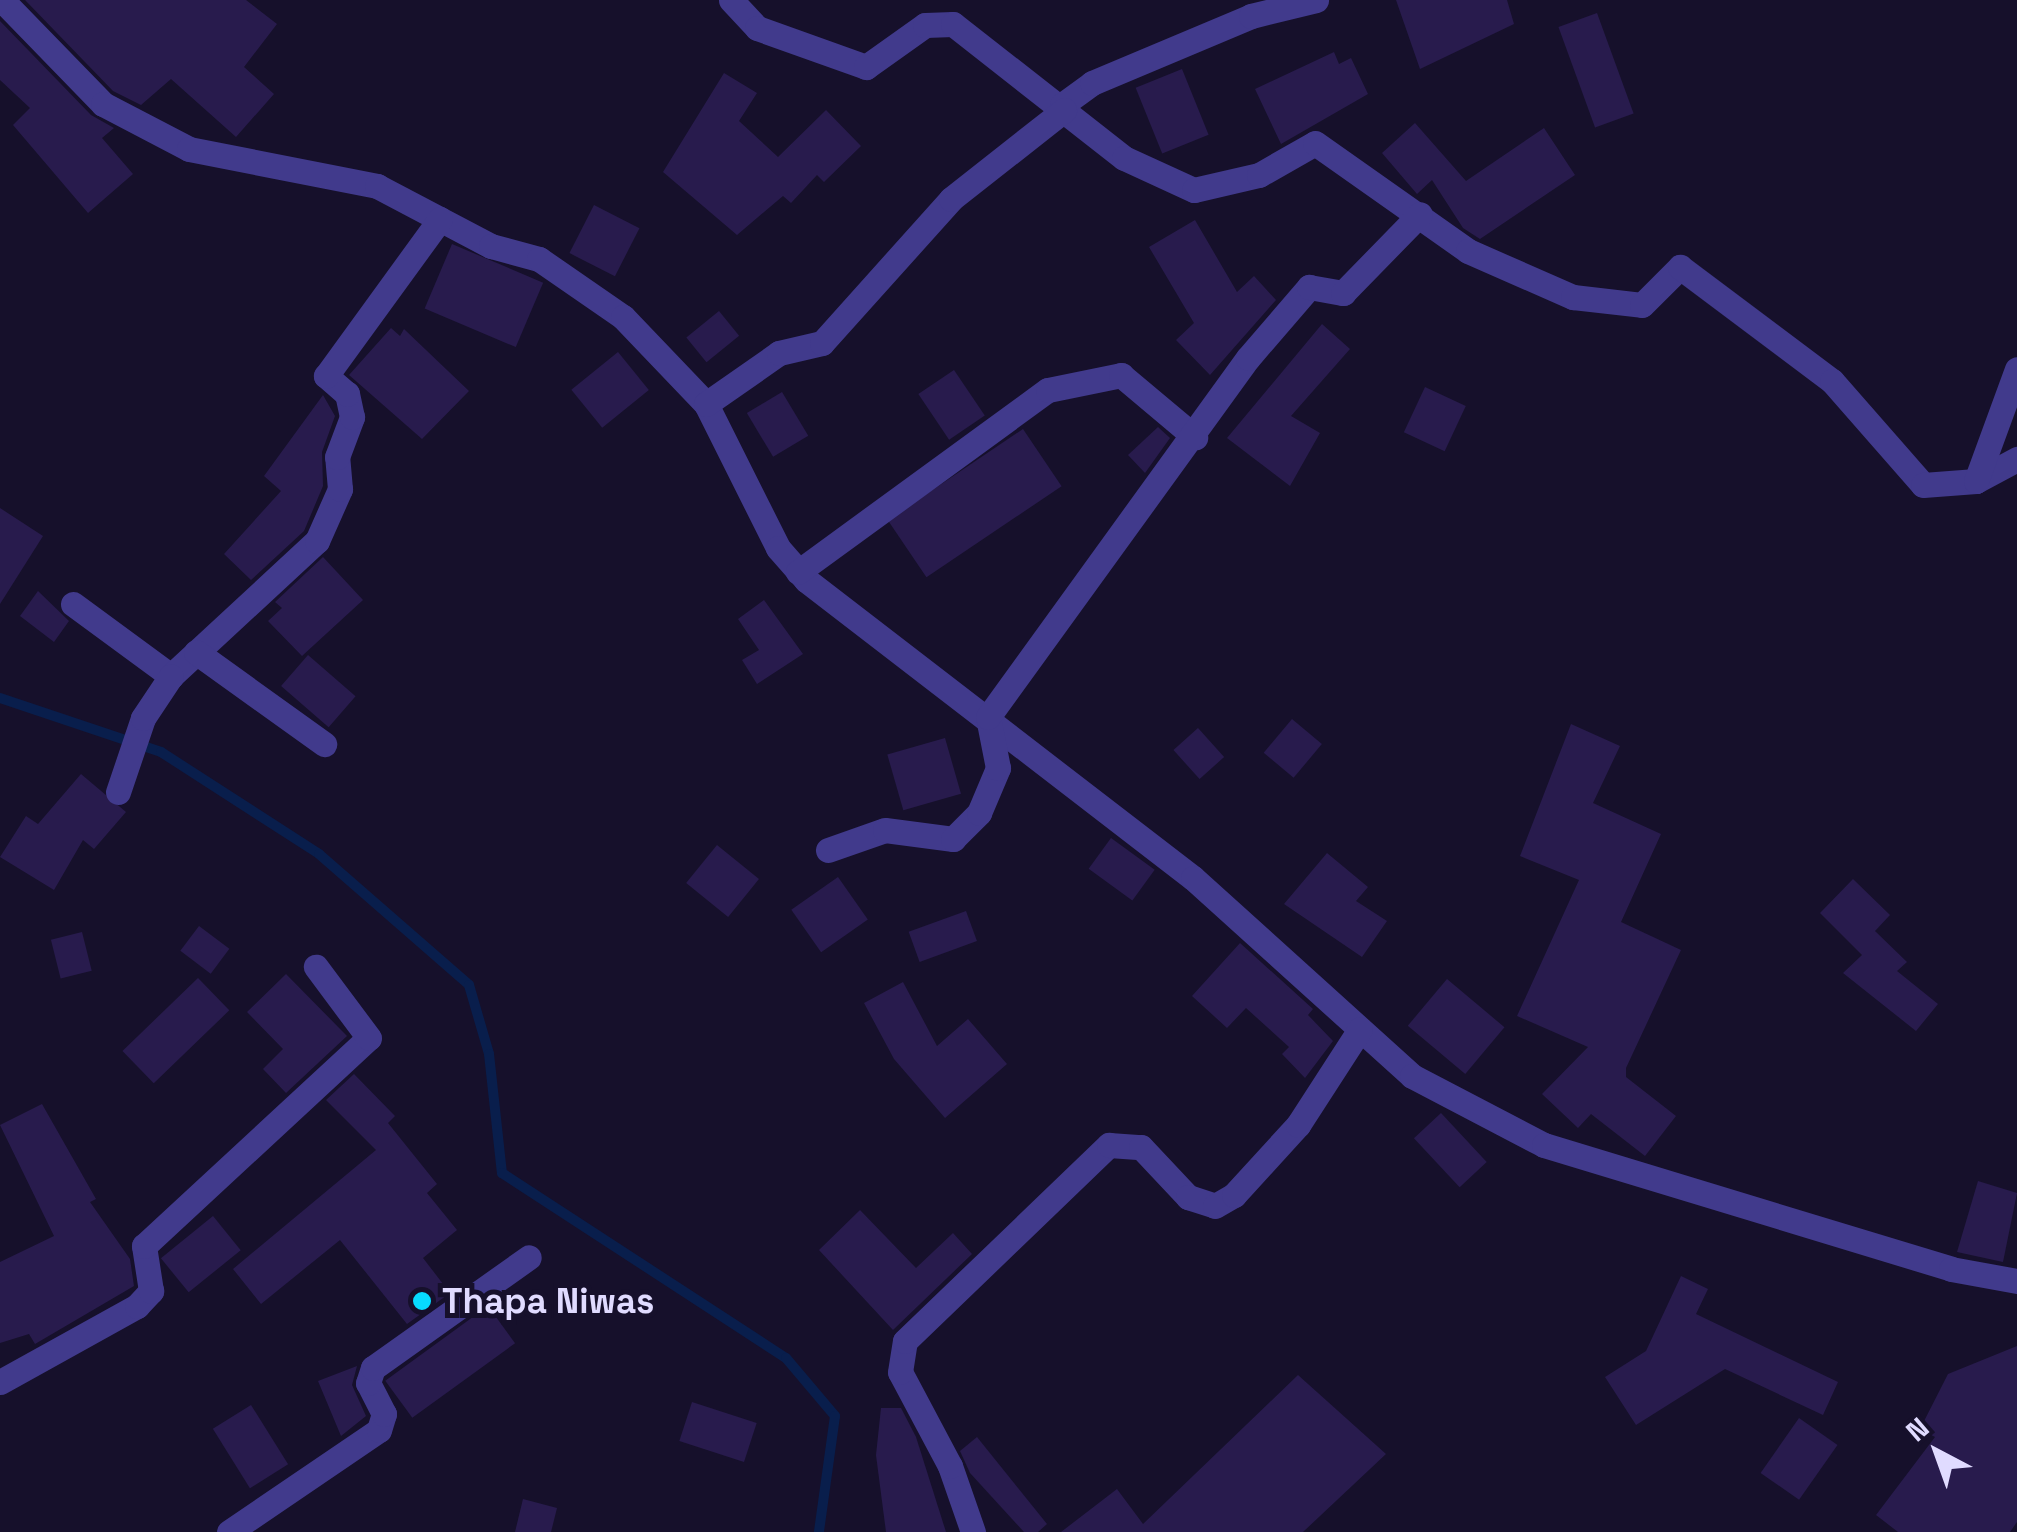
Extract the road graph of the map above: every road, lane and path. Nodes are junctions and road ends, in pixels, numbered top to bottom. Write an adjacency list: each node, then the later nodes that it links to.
1 (2, 0): 6 (street)
2 (731, 0): 4 (street)
3 (1316, 0): 4 (street)
4 (1063, 108): 5 (street); 8 (street)
5 (1420, 214): 9 (street); 11 (street)
6 (440, 219): 8 (street); 14 (street)
7 (2017, 369): 11 (street)
8 (706, 404): 12 (street)
9 (1195, 437): 12 (street); 16 (street)
10 (2017, 459): 11 (street)
11 (1976, 482)
12 (798, 572): 16 (street)
13 (73, 604): 15 (street)
14 (196, 652): 15 (street); 17 (street)
15 (171, 676): 18 (street)
16 (988, 717): 19 (street); 21 (street)
17 (324, 744)
18 (122, 784)
19 (828, 850)
20 (316, 967): 24 (street)
21 (1360, 1029): 23 (street); 26 (street)
22 (529, 1257): 25 (street)
23 (2017, 1281)
24 (0, 1382)
25 (230, 1532)
26 (972, 1532)

